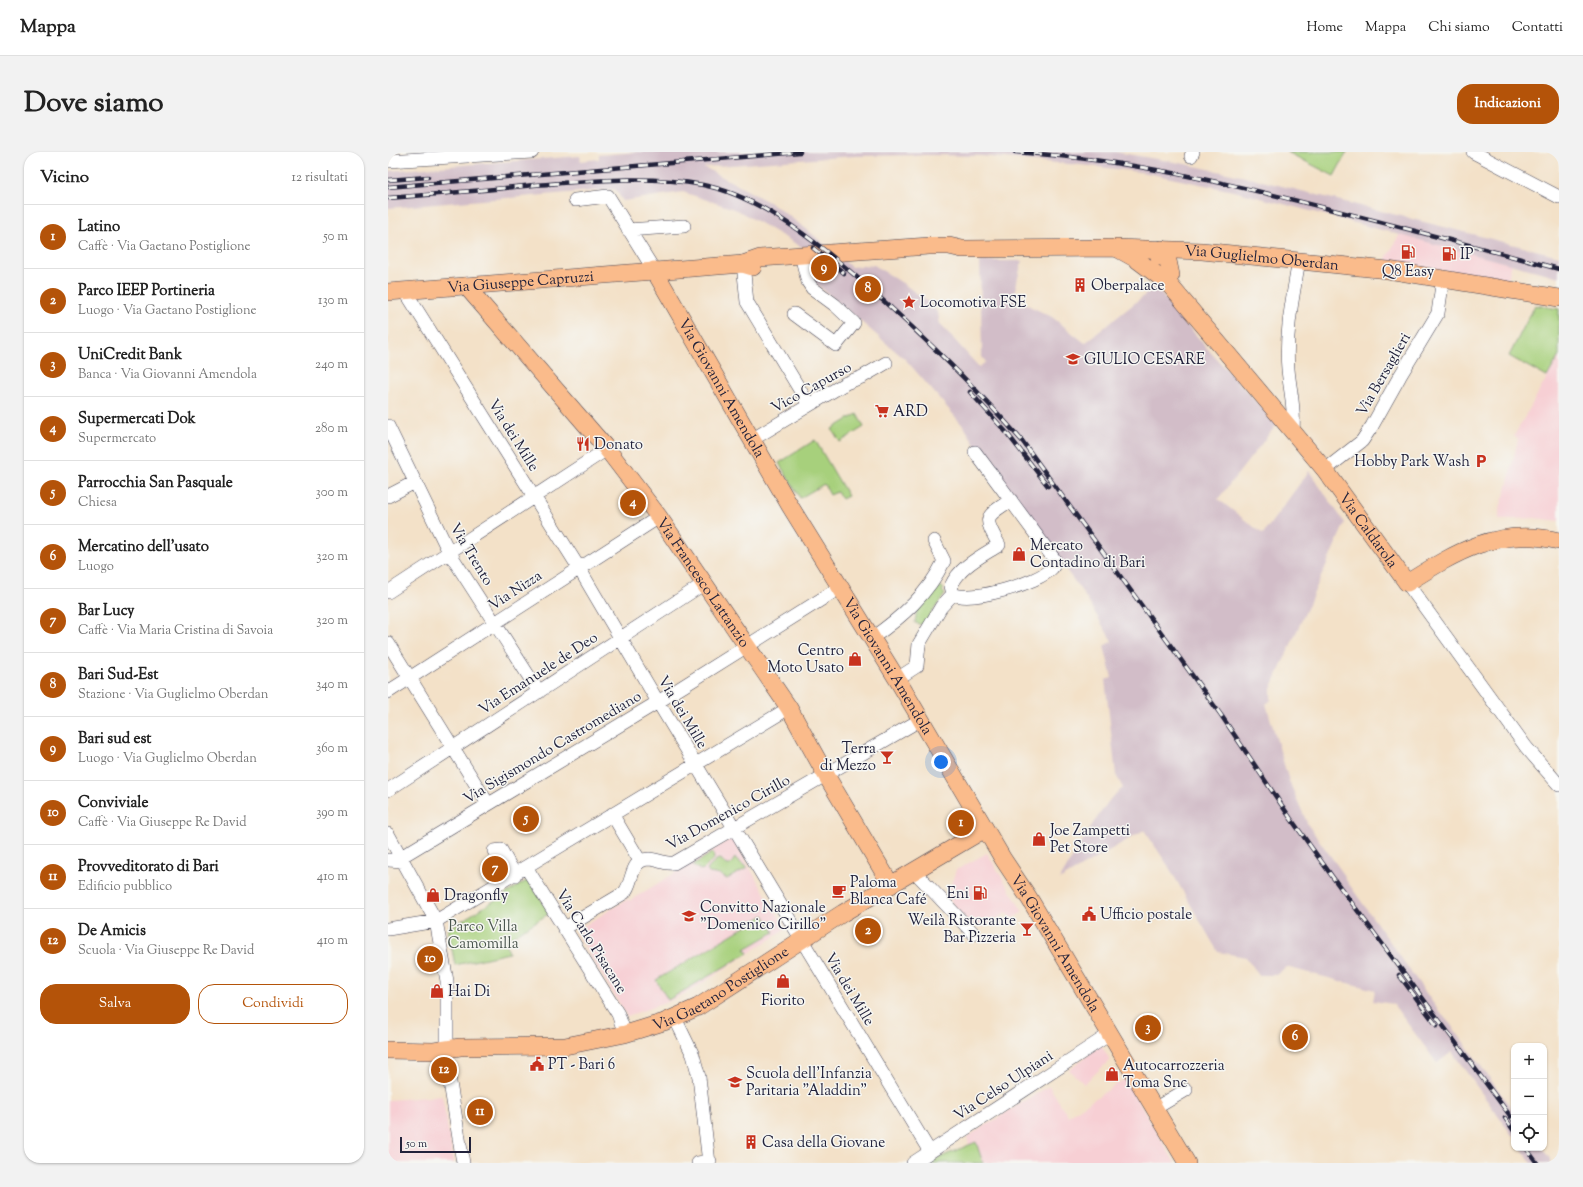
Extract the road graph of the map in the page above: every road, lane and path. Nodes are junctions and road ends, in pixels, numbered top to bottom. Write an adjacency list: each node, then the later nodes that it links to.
1 (532, 152): 4 (street)
2 (1473, 152): 6 (street)
3 (388, 161): 4 (street)
4 (412, 161): 5 (street)
5 (388, 167)
6 (1559, 197)
7 (575, 200): 9 (street)
8 (684, 226): 9 (street)
9 (628, 230): 17 (street)
10 (1116, 248): 11 (main road, Via Guglielmo Oberdan); 12 (main road, Via Guglielmo Oberdan); 18 (main road, Via Caldarola)
11 (962, 249): 15 (main road, Via Guglielmo Oberdan); 16 (main road, Via Guglielmo Oberdan)
12 (1162, 249): 13 (main road, Via Guglielmo Oberdan); 18 (main road)
13 (1202, 251): 14 (main road, Via Guglielmo Oberdan); 18 (main road)
14 (1299, 260): 19 (main road, Via Guglielmo Oberdan); 29 (street)
15 (803, 263): 16 (main road, Via Guglielmo Oberdan); 25 (street)
16 (743, 264): 17 (main road, Via Guglielmo Oberdan); 27 (street)
17 (654, 270): 20 (main road, Via Giuseppe Capruzzi); 30 (main road, Via Giovanni Amendola)
18 (1166, 278): 29 (main road, Via Caldarola)
19 (1443, 278): 24 (main road, Via Guglielmo Oberdan); 33 (street, Via Bersaglieri)
20 (466, 286): 22 (main road, Via Giuseppe Capruzzi); 31 (main road, Via Francesco Lattanzio)
21 (388, 288): 22 (main road)
22 (405, 291): 23 (main road, Via Giuseppe Capruzzi); 36 (street, Via dei Mille)
23 (388, 292)
24 (1559, 298)
25 (794, 314)
26 (886, 363): 27 (street, Vico Capurso)
27 (809, 405): 30 (street, Vico Capurso)
28 (388, 426): 34 (street, Via Trento)
29 (1293, 430): 33 (main road, Via Caldarola)
30 (752, 439): 45 (main road, Via Giovanni Amendola)
31 (607, 449): 36 (street); 38 (main road, Via Francesco Lattanzio)
32 (975, 452): 37 (street)
33 (1325, 470): 44 (main road, Via Caldarola)
34 (415, 482): 35 (street); 41 (street, Via Trento)
35 (388, 496)
36 (534, 497): 41 (street); 42 (street, Via dei Mille)
37 (1011, 500): 47 (street); 47 (street)
38 (659, 517): 42 (street, Via Nizza); 43 (main road, Via Francesco Lattanzio)
39 (934, 541): 50 (street)
40 (1559, 541): 44 (main road)
41 (449, 552): 46 (street); 48 (street, Via Trento)
42 (579, 568): 48 (street, Via Nizza); 49 (street, Via dei Mille)
43 (705, 583): 49 (street, Via Emanuele de Deo); 52 (main road, Via Francesco Lattanzio)
44 (1407, 583): 63 (street, Via Caldarola)
45 (841, 587): 50 (main road, Via Giovanni Amendola); 52 (street, Via Sigismondo Castromediano)
46 (388, 592)
47 (953, 594): 54 (street)
48 (495, 622): 53 (street, Via Nizza); 56 (street, Via Trento)
49 (621, 638): 56 (street, Via Emanuele de Deo); 57 (street, Via dei Mille)
50 (872, 638): 54 (main road, Via Giovanni Amendola)
51 (388, 643): 53 (street)
52 (748, 646): 57 (street, Via Sigismondo Castromediano); 58 (main road, Via Francesco Lattanzio)
53 (410, 678): 55 (street, Via Nizza); 60 (street)
54 (897, 679): 59 (main road, Via Giovanni Amendola)
55 (388, 692)
56 (539, 692): 60 (street, Via Emanuele de Deo)
57 (658, 702): 61 (street, Via dei Mille); 65 (street, Via Sigismondo Castromediano)
58 (789, 708): 61 (street); 62 (main road, Via Francesco Lattanzio)
59 (920, 720): 62 (street, Via Domenico Cirillo); 68 (main road, Via Giovanni Amendola)
60 (453, 748): 64 (street, Via Emanuele de Deo); 65 (street)
61 (697, 764): 66 (street); 67 (street, Via dei Mille)
62 (826, 775): 67 (street, Via Domenico Cirillo); 77 (main road, Via Francesco Lattanzio)
63 (1559, 785)
64 (388, 790)
65 (488, 804): 71 (street, Via Sigismondo Castromediano)
66 (612, 814): 73 (street); 74 (street)
67 (734, 827): 73 (street, Via Domenico Cirillo); 82 (street, Via dei Mille)
68 (985, 829): 75 (main road, Via Gaetano Postiglione); 85 (main road, Via Giovanni Amendola)
69 (388, 834): 71 (street)
70 (494, 851): 76 (street)
71 (402, 859): 72 (street); 78 (street)
72 (388, 860)
73 (640, 861): 79 (street)
74 (526, 867): 76 (street); 79 (street, Via Carlo Pisacane)
75 (914, 871): 77 (main road, Via Gaetano Postiglione); 81 (street)
76 (514, 875): 78 (street)
77 (891, 885): 82 (main road, Via Gaetano Postiglione)
78 (436, 921): 80 (street); 87 (street)
79 (565, 928): 84 (street, Via Carlo Pisacane)
80 (388, 929)
81 (974, 934)
82 (802, 940): 83 (main road, Via Gaetano Postiglione); 90 (street, Via dei Mille)
83 (674, 1018): 84 (main road, Via Gaetano Postiglione); 91 (street)
84 (625, 1034): 87 (main road, Via Gaetano Postiglione)
85 (1110, 1034): 89 (main road, Via Giovanni Amendola); 90 (street, Via Celso Ulpiani)
86 (388, 1050): 87 (main road, Via Gaetano Postiglione)
87 (447, 1050): 92 (street)
88 (1184, 1091): 89 (street)
89 (1154, 1110): 94 (main road, Via Giovanni Amendola)
90 (930, 1152): 93 (street, Via Celso Ulpiani)
91 (706, 1162)
92 (463, 1163)
93 (913, 1163)
94 (1187, 1163)

